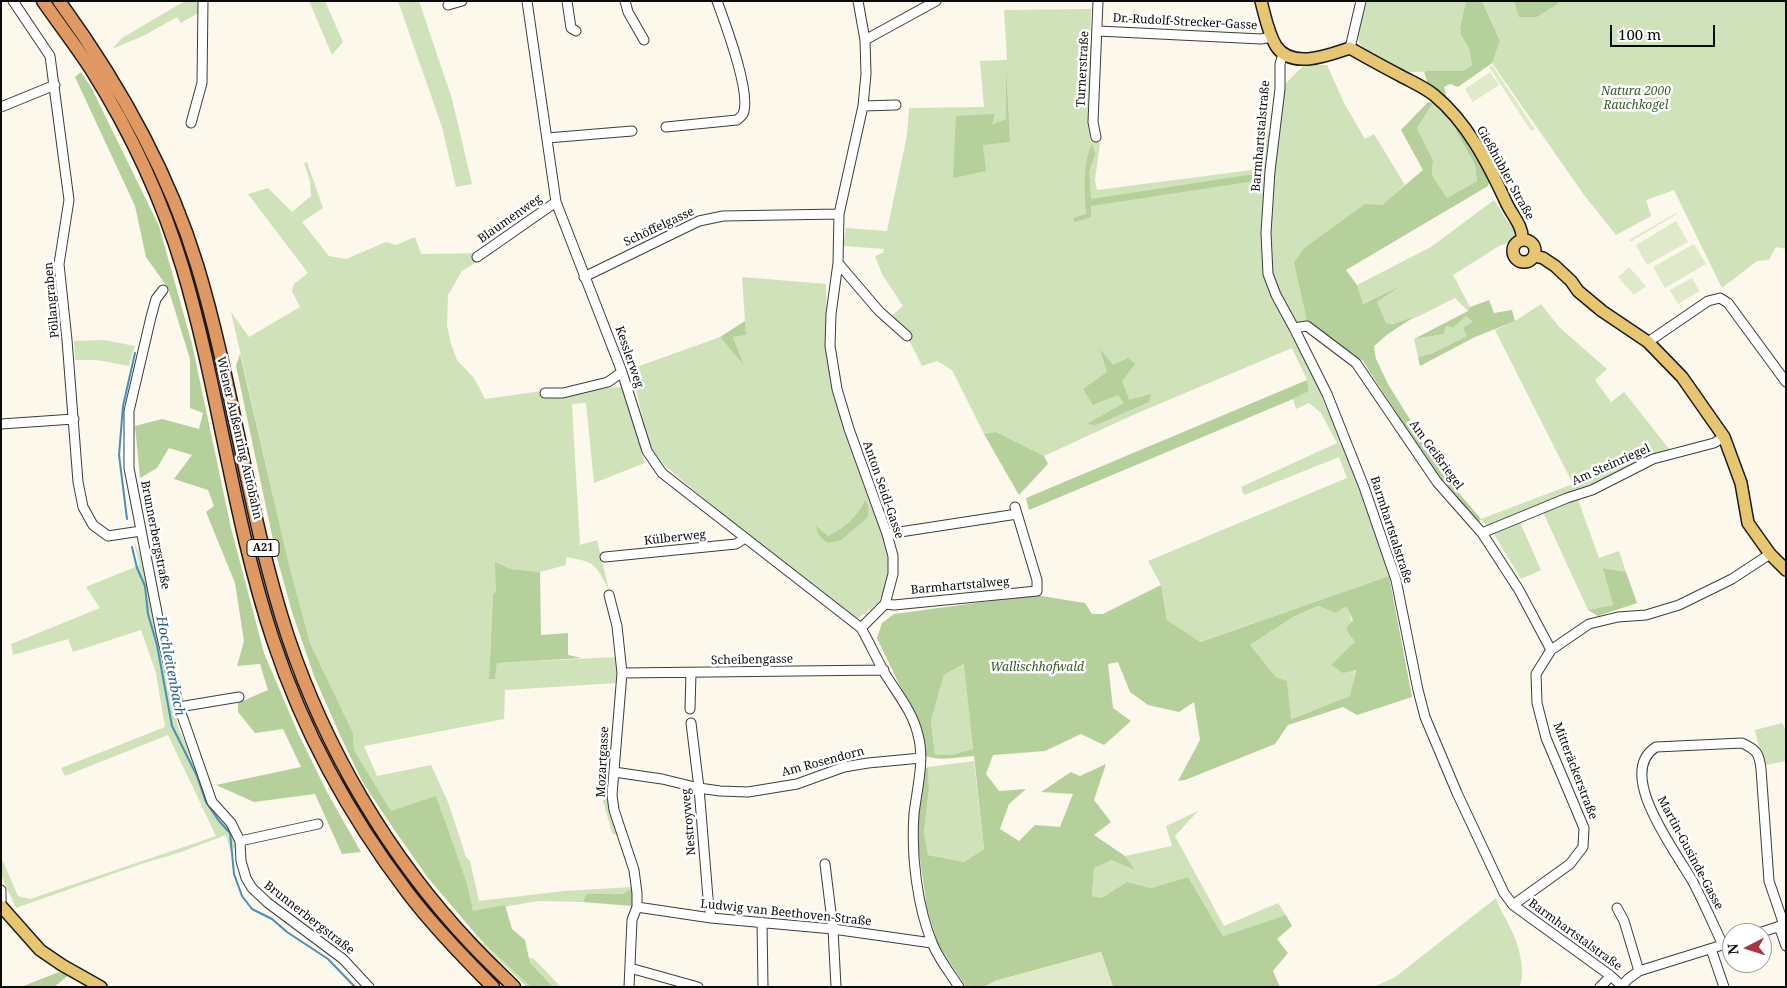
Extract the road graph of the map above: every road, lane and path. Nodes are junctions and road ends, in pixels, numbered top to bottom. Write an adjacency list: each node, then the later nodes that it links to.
1 (13, 1): 23 (street, Pöllangraben)
2 (43, 1): 94 (highway, Wiener Außenring Autobahn / A21)
3 (60, 1): 95 (highway, Wiener Außenring Autobahn / A21)
4 (203, 1): 27 (street)
5 (462, 1): 15 (street)
6 (527, 1): 30 (street, Kesslerweg)
7 (567, 1): 16 (street)
8 (625, 1): 19 (street)
9 (717, 1): 28 (street)
10 (858, 1): 20 (street, Anton Seidl-Gasse)
11 (936, 1): 20 (street)
12 (1098, 1): 17 (street, Turnerstraße)
13 (1260, 1): 18 (main road)
14 (1361, 1): 21 (street)
15 (448, 5)
16 (576, 31)
17 (1098, 31): 18 (street, Dr.-Rudolf-Strecker-Gasse); 31 (street, Turnerstraße)
18 (1272, 37): 22 (main road)
19 (644, 40)
20 (865, 40): 25 (street, Anton Seidl-Gasse)
21 (1350, 48): 22 (main road); 34 (main road, Gießhübler Straße)
22 (1283, 54): 40 (street, Barmhartstalstraße)
23 (55, 85): 26 (street); 46 (street, Pöllangraben)
24 (896, 105): 25 (street)
25 (863, 106): 33 (street, Anton Seidl-Gasse)
26 (1, 107)
27 (191, 123)
28 (666, 127)
29 (632, 131): 30 (street)
30 (547, 138): 32 (street, Kesslerweg)
31 (1096, 138)
32 (556, 202): 36 (street, Blaumenweg); 38 (street, Kesslerweg)
33 (839, 214): 37 (street, Anton Seidl-Gasse); 38 (street, Schöffelgasse)
34 (1522, 240): 35 (main road, Gießhübler Straße); 35 (main road, Gießhübler Straße)
35 (1535, 256): 42 (main road, Gießhübler Straße)
36 (477, 258)
37 (838, 263): 41 (street); 51 (street, Anton Seidl-Gasse)
38 (584, 277): 43 (street, Kesslerweg)
39 (163, 290): 49 (street, Brunnerbergstraße)
40 (1294, 328): 50 (street, Am Geißriegel); 75 (street, Barmhartstalstraße)
41 (906, 336)
42 (1648, 342): 44 (street); 48 (main road, Gießhübler Straße)
43 (622, 372): 45 (street); 52 (street, Kesslerweg)
44 (1786, 382)
45 (545, 393)
46 (74, 419): 47 (street); 49 (street, Pöllangraben)
47 (1, 424)
48 (1724, 437): 50 (street, Am Steinriegel); 53 (main road, Gießhübler Straße)
49 (141, 531): 64 (street, Brunnerbergstraße)
50 (1482, 532): 59 (street, Am Geißriegel)
51 (887, 534): 57 (street, Anton Seidl-Gasse); 57 (street, Barmhartstalweg)
52 (745, 538): 54 (street, Külberweg); 58 (street, Kesslerweg)
53 (1770, 554): 55 (main road, Gießhübler Straße); 59 (street, Mitteräckerstraße)
54 (605, 557)
55 (1786, 570)
56 (609, 595): 61 (street, Mozartgasse)
57 (885, 604): 58 (street, Anton Seidl-Gasse)
58 (861, 628): 60 (street)
59 (1551, 650): 75 (street, Mitteräckerstraße)
60 (884, 670): 62 (street, Scheibengasse); 67 (street)
61 (622, 673): 62 (street, Scheibengasse); 68 (street, Mozartgasse)
62 (691, 673): 65 (street)
63 (238, 697): 64 (street)
64 (179, 707): 71 (street, Brunnerbergstraße)
65 (690, 709)
66 (691, 723): 69 (street, Nestroyweg)
67 (921, 758): 69 (street, Am Rosendorn); 83 (street)
68 (614, 772): 69 (street, Am Rosendorn); 77 (street, Mozartgasse)
69 (699, 788): 79 (street, Nestroyweg)
70 (318, 824): 71 (street)
71 (240, 842): 93 (street, Brunnerbergstraße)
72 (825, 864): 82 (street)
73 (1, 890): 74 (street)
74 (1, 901)
75 (1513, 905): 90 (street, Barmhartstalstraße)
76 (1, 906): 92 (main road)
77 (637, 908): 79 (street, Ludwig van Beethoven-Straße); 88 (street, Mozartgasse)
78 (1616, 908): 89 (street)
79 (712, 918): 80 (street, Ludwig van Beethoven-Straße)
80 (762, 922): 82 (street, Ludwig van Beethoven-Straße); 98 (street)
81 (1783, 925): 84 (street, Martin-Gusinde-Gasse); 86 (street)
82 (833, 929): 83 (street, Ludwig van Beethoven-Straße); 99 (street)
83 (932, 943): 100 (street)
84 (1722, 943)
85 (1722, 945): 87 (street)
86 (1786, 946)
87 (1711, 949): 89 (street); 102 (street)
88 (630, 968): 96 (street, Mozartgasse); 97 (street)
89 (1639, 971): 91 (street)
90 (1611, 976): 91 (street, Barmhartstalstraße); 101 (street)
91 (1622, 986)
92 (100, 987)
93 (369, 987)
94 (493, 987)
95 (514, 987)
96 (629, 987)
97 (698, 987)
98 (763, 987)
99 (836, 987)
100 (959, 987)
101 (1600, 987)
102 (1724, 987)

